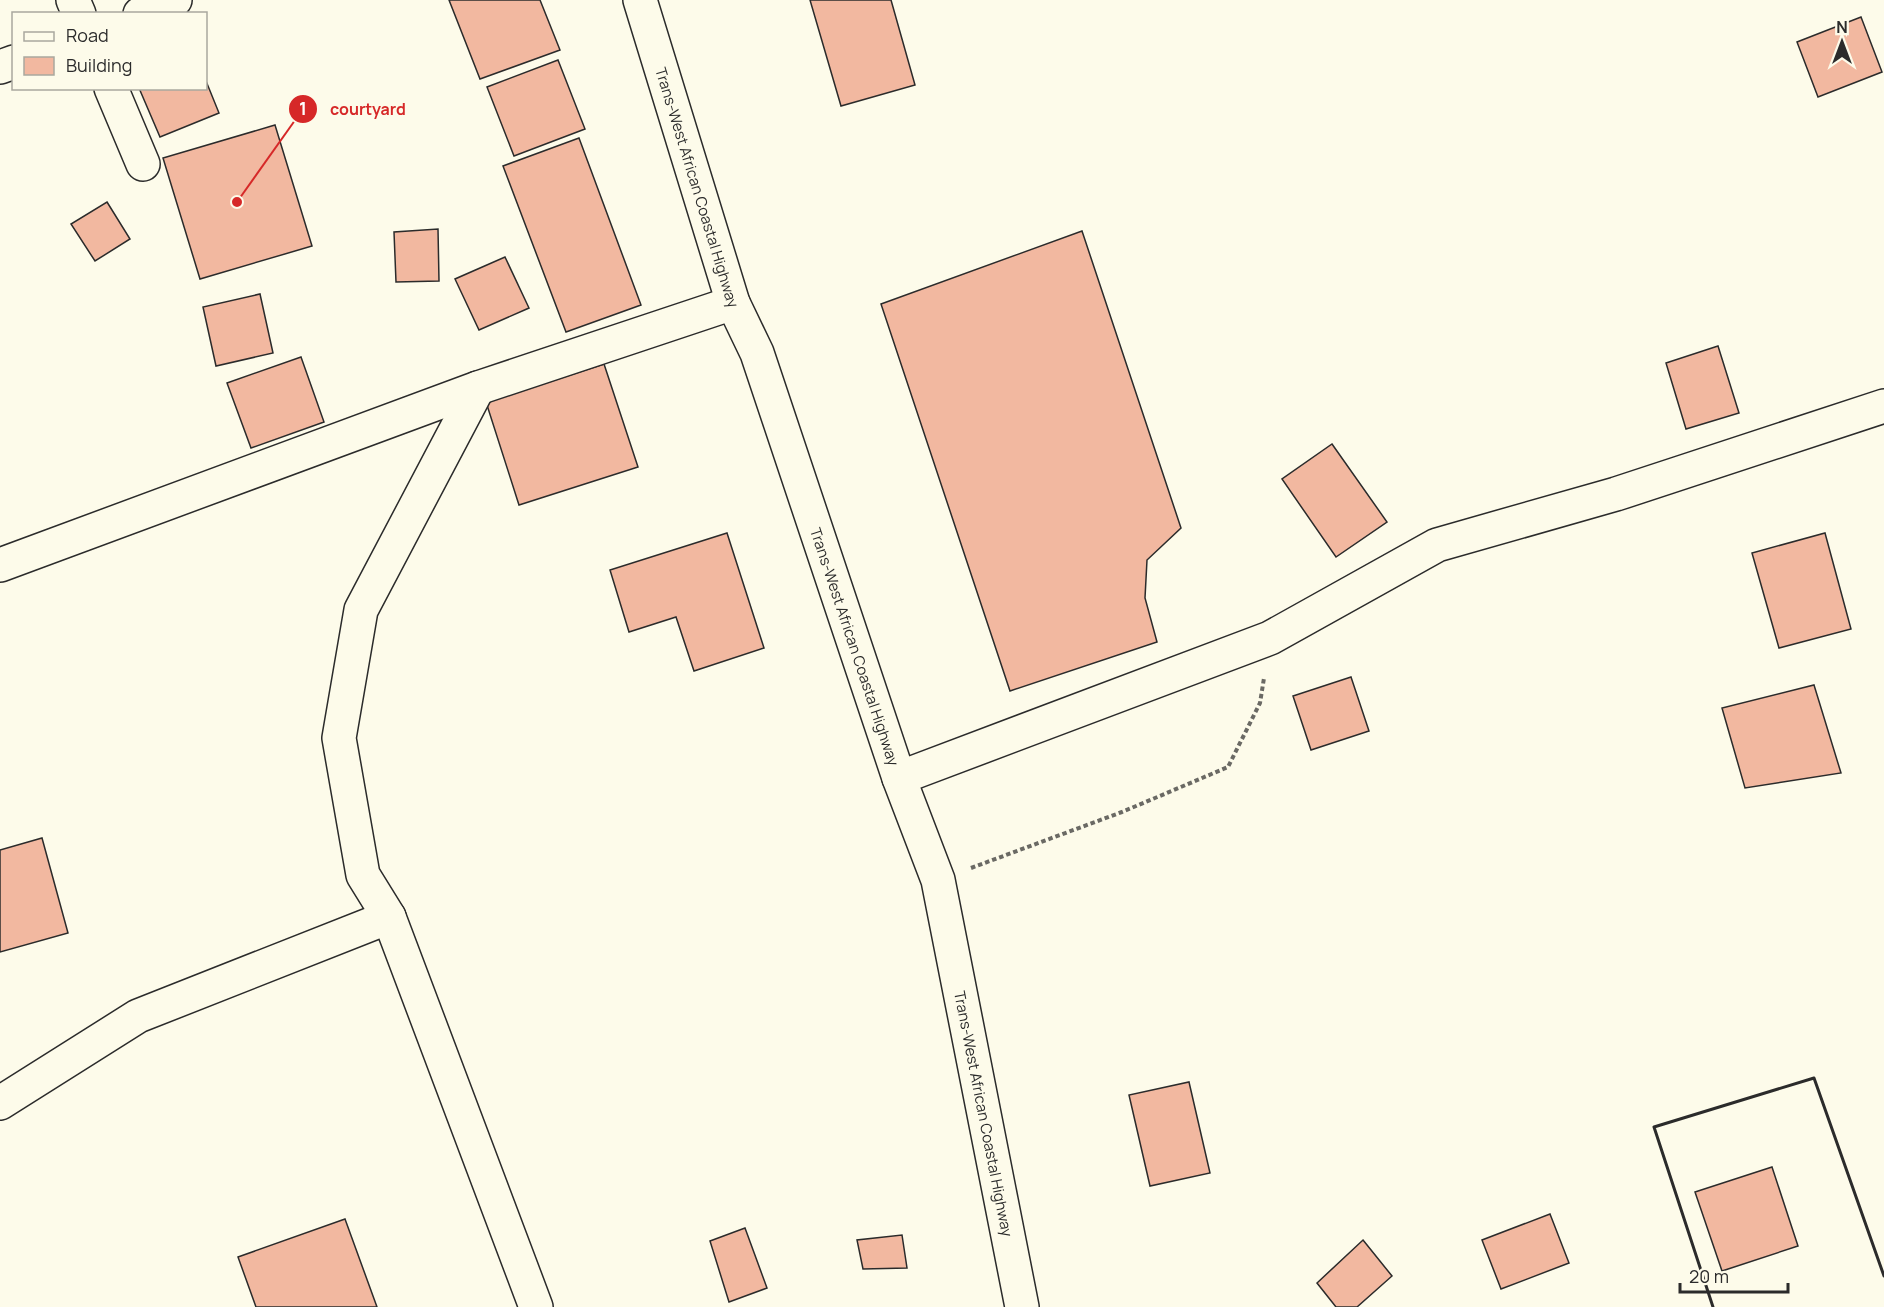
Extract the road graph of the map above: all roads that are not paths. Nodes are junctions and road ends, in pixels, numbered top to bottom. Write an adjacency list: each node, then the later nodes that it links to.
1 (175, 0): 3 (main road)
2 (640, 0): 6 (main road, Trans-West African Coastal Highway)
3 (145, 12)
4 (112, 90): 5 (main road)
5 (143, 164)
6 (733, 303): 7 (main road); 10 (main road, Trans-West African Coastal Highway)
7 (478, 388): 9 (main road); 11 (main road)
8 (1884, 406): 10 (main road)
9 (0, 565)
10 (899, 778): 14 (main road, Trans-West African Coastal Highway)
11 (389, 917): 12 (main road); 13 (main road)
12 (0, 1103)
13 (536, 1307)
14 (1022, 1307)

